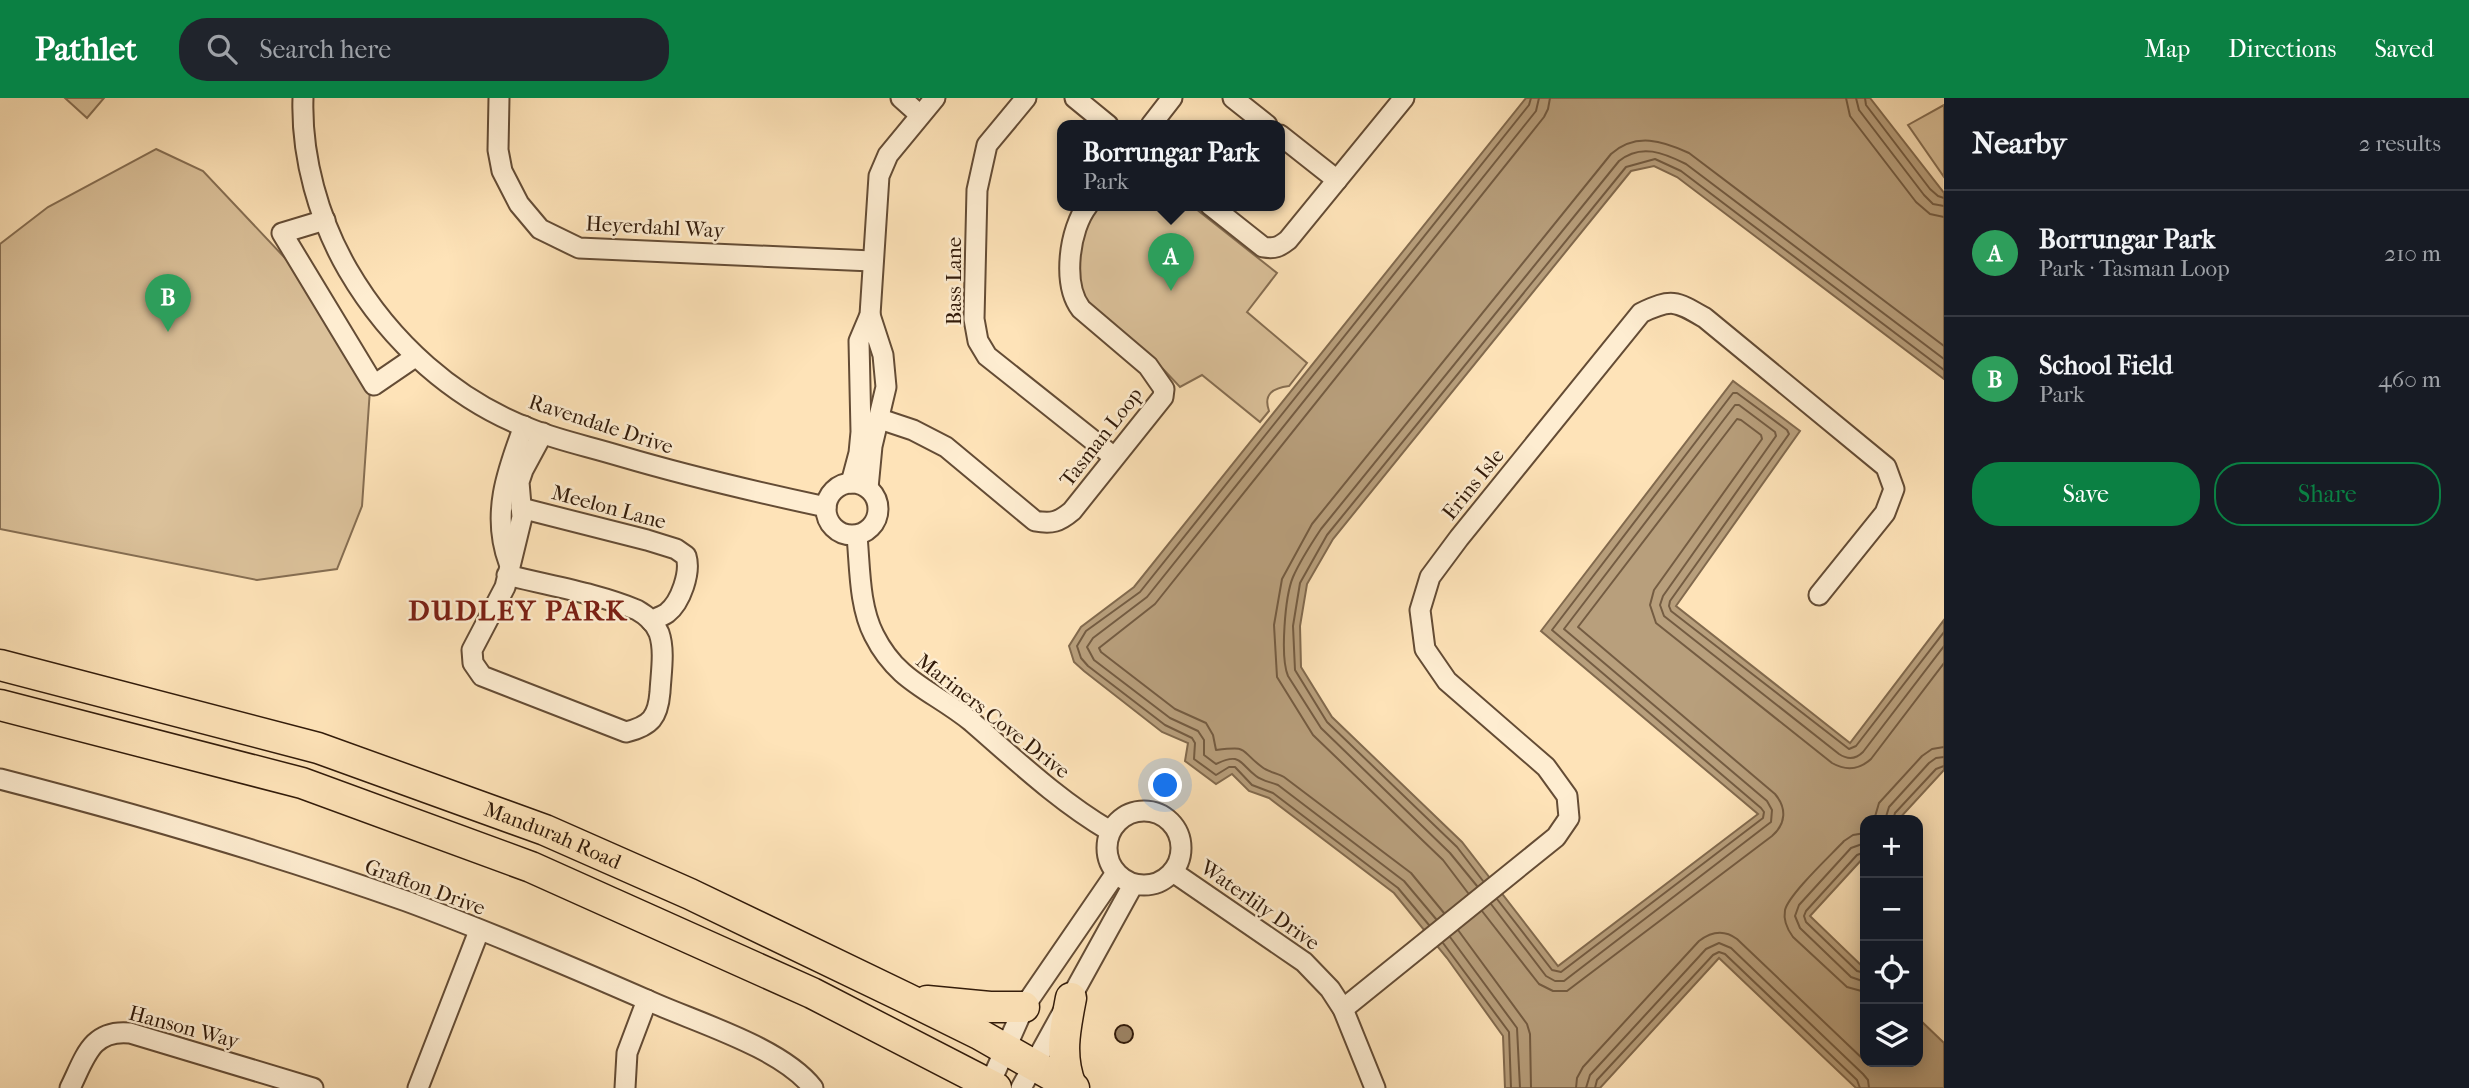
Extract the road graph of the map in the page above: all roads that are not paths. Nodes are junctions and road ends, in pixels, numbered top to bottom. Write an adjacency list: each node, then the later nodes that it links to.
1 (303, 98): 18 (street, Ravendale Drive)
2 (499, 98): 19 (street, Heyerdahl Way)
3 (901, 98): 10 (street)
4 (935, 98): 10 (street)
5 (1026, 98): 25 (street, Bass Lane)
6 (1075, 98): 11 (street)
7 (1172, 98): 12 (street)
8 (1233, 98): 13 (street)
9 (1404, 98): 15 (street)
10 (920, 115): 19 (street)
11 (1102, 120)
12 (1155, 120)
13 (1261, 120)
14 (1285, 140): 15 (street)
15 (1337, 180): 17 (street)
16 (1085, 211): 25 (street, Tasman Loop)
17 (1218, 211)
18 (325, 220): 21 (street, Ravendale Drive); 21 (street)
19 (872, 261): 20 (street)
20 (870, 315): 22 (street); 26 (street)
21 (415, 357): 23 (street, Ravendale Drive)
22 (880, 419): 25 (street, Tasman Loop); 26 (street)
23 (524, 426): 24 (street, Ravendale Drive); 30 (street)
24 (543, 433): 27 (street, Ravendale Drive); 28 (street)
25 (1114, 457)
26 (859, 486): 27 (street); 29 (street)
27 (826, 507): 29 (street)
28 (521, 508): 30 (street); 32 (street, Meelon Lane)
29 (857, 536): 36 (street, Mariners Cove Drive)
30 (508, 569): 32 (street); 32 (street)
31 (1819, 595): 45 (street, Erins Isle)
32 (651, 621)
33 (0, 665): 41 (highway, Mandurah Road)
34 (0, 705): 47 (highway, Mandurah Road)
35 (0, 779): 40 (street, Grafton Drive)
36 (1110, 831): 37 (street); 38 (street)
37 (1174, 872): 39 (street); 45 (street, Waterlily Drive)
38 (1116, 873): 39 (street); 44 (street)
39 (1133, 884): 42 (street)
40 (479, 931): 43 (street, Grafton Drive); 53 (street)
41 (906, 998): 44 (highway); 46 (highway, Mandurah Road)
42 (1071, 998): 48 (street); 50 (highway)
43 (647, 1000): 54 (street); 55 (street, Grafton Drive)
44 (1024, 1007): 46 (street)
45 (1343, 1009): 57 (street, Waterlily Drive)
46 (1006, 1049): 48 (highway, Mandurah Road); 49 (street)
47 (940, 1059): 49 (highway, Mandurah Road); 56 (highway)
48 (1028, 1076): 50 (highway, Mandurah Road)
49 (991, 1087)
50 (1072, 1087)
51 (70, 1088): 52 (street, Hanson Way)
52 (313, 1088)
53 (418, 1088)
54 (625, 1088)
55 (813, 1088)
56 (947, 1088)
57 (1375, 1088)

